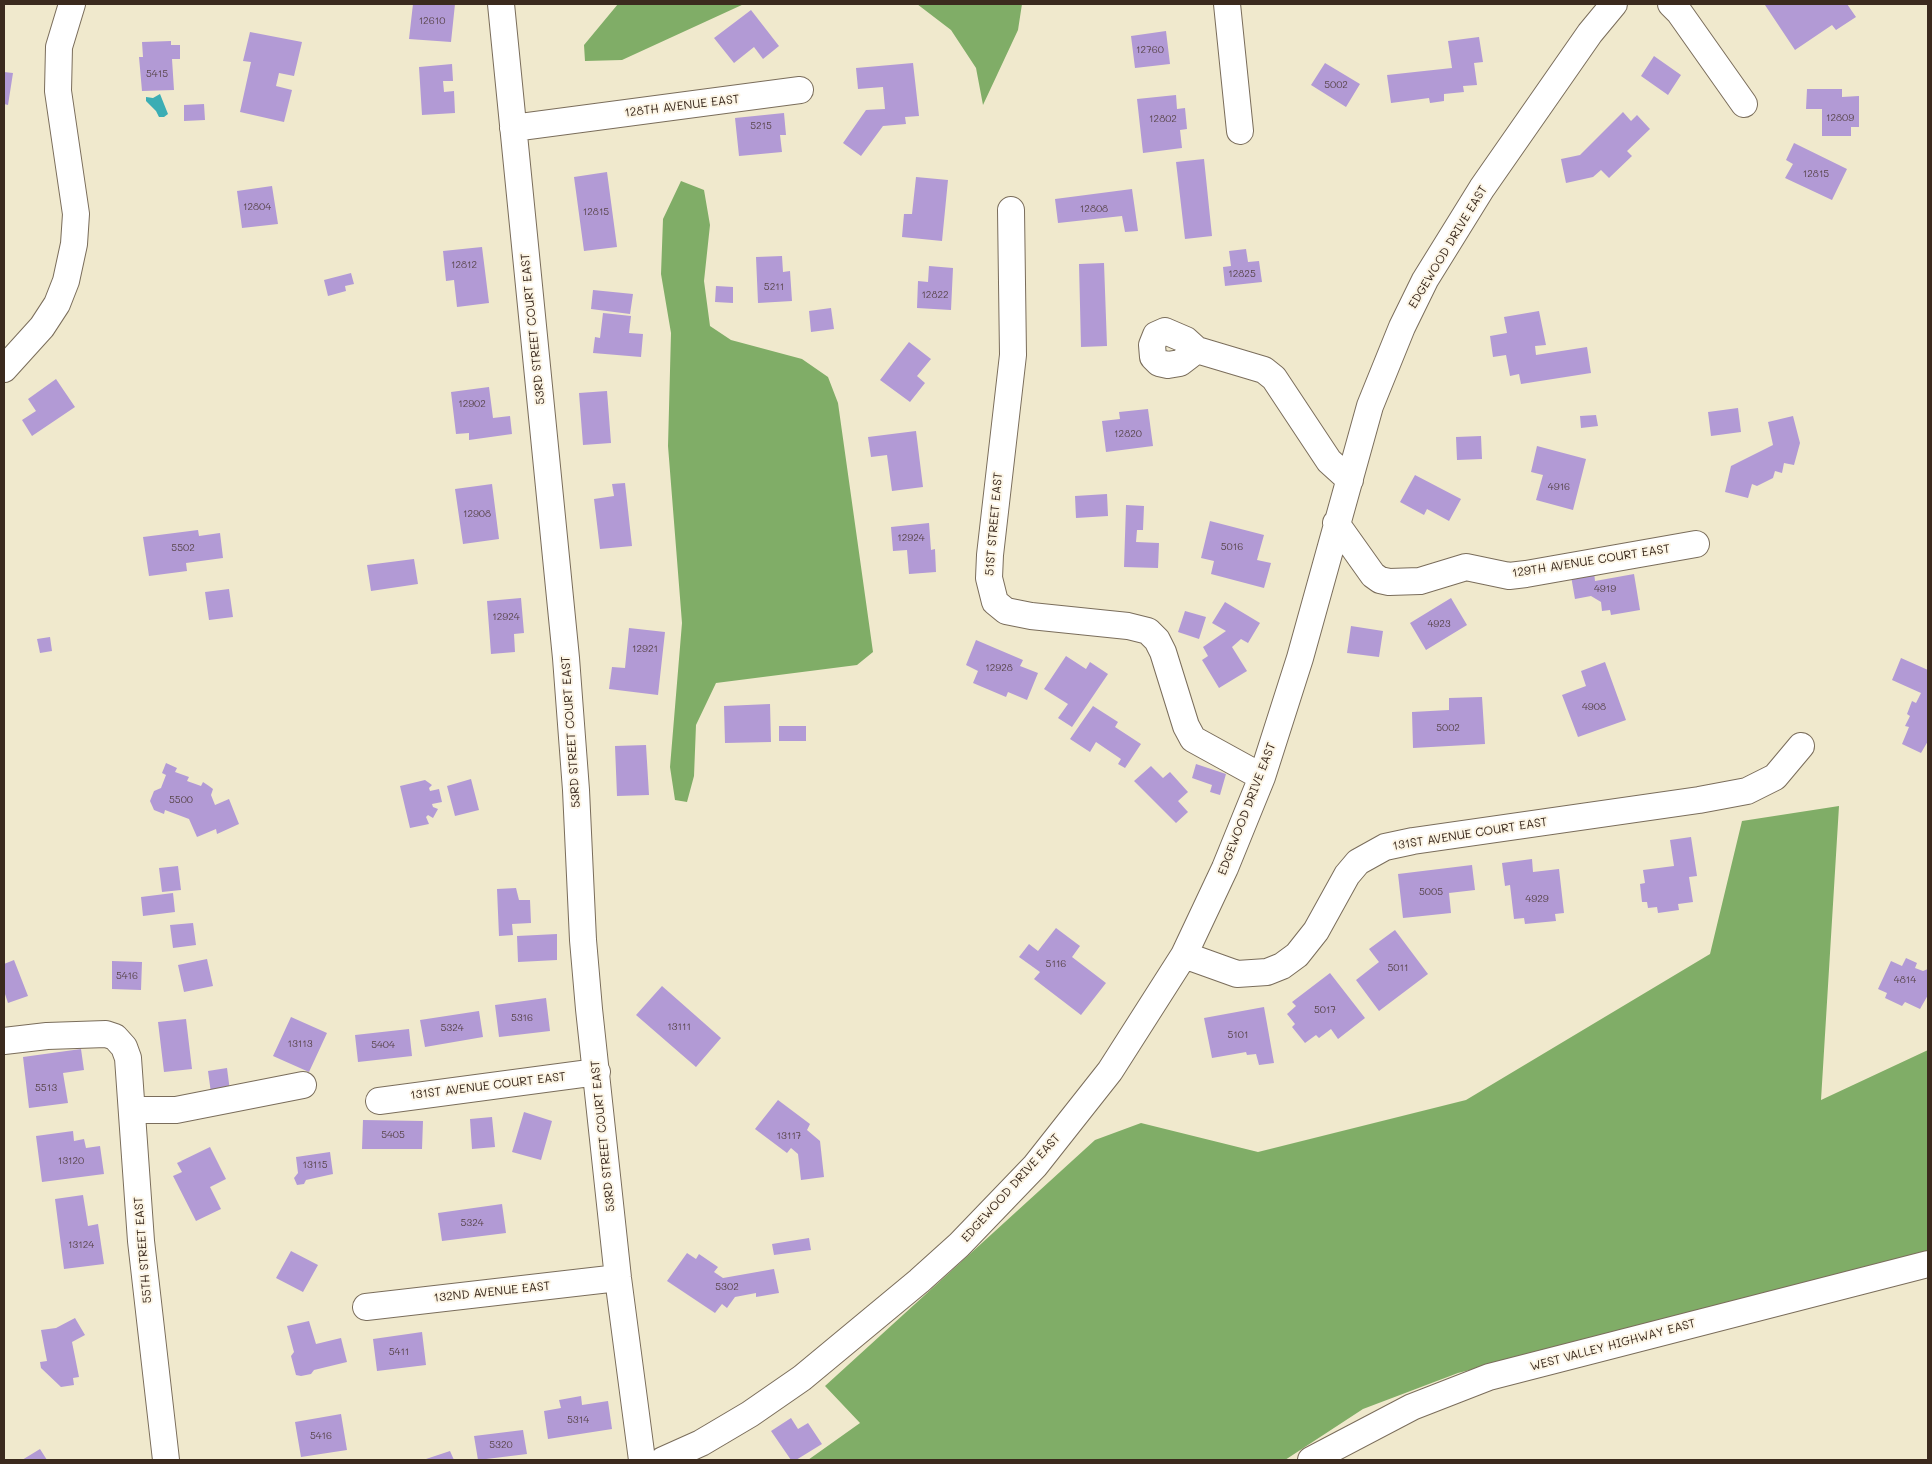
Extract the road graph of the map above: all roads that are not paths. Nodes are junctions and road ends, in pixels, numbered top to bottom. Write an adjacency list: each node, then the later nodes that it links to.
1 (72, 4): 12 (street)
2 (501, 4): 8 (street, 53RD STREET COURT EAST)
3 (1228, 4): 9 (street)
4 (1614, 4): 13 (street, EDGEWOOD DRIVE EAST)
5 (1671, 4): 7 (street)
6 (800, 90): 8 (street, 128TH AVENUE EAST)
7 (1744, 104)
8 (513, 128): 20 (street, 53RD STREET COURT EAST)
9 (1240, 131)
10 (1011, 210): 17 (street, 51ST STREET EAST)
11 (1197, 350): 13 (street)
12 (4, 369)
13 (1350, 480): 14 (street, EDGEWOOD DRIVE EAST)
14 (1336, 524): 15 (street, 129TH AVENUE COURT EAST); 17 (street, EDGEWOOD DRIVE EAST)
15 (1696, 544)
16 (1801, 746): 18 (street, 131ST AVENUE COURT EAST)
17 (1262, 777): 18 (street, EDGEWOOD DRIVE EAST)
18 (1184, 955): 29 (street, EDGEWOOD DRIVE EAST)
19 (4, 1041): 23 (street, 55TH STREET EAST)
20 (597, 1072): 22 (street, 131ST AVENUE COURT EAST); 25 (street, 53RD STREET COURT EAST)
21 (303, 1085): 23 (street)
22 (379, 1101)
23 (132, 1110): 27 (street, 55TH STREET EAST)
24 (1928, 1264): 30 (street, WEST VALLEY HIGHWAY EAST)
25 (618, 1278): 26 (street, 132ND AVENUE EAST); 28 (street, 53RD STREET COURT EAST)
26 (366, 1307)
27 (166, 1460)
28 (642, 1460)
29 (663, 1460)
30 (1311, 1460)

